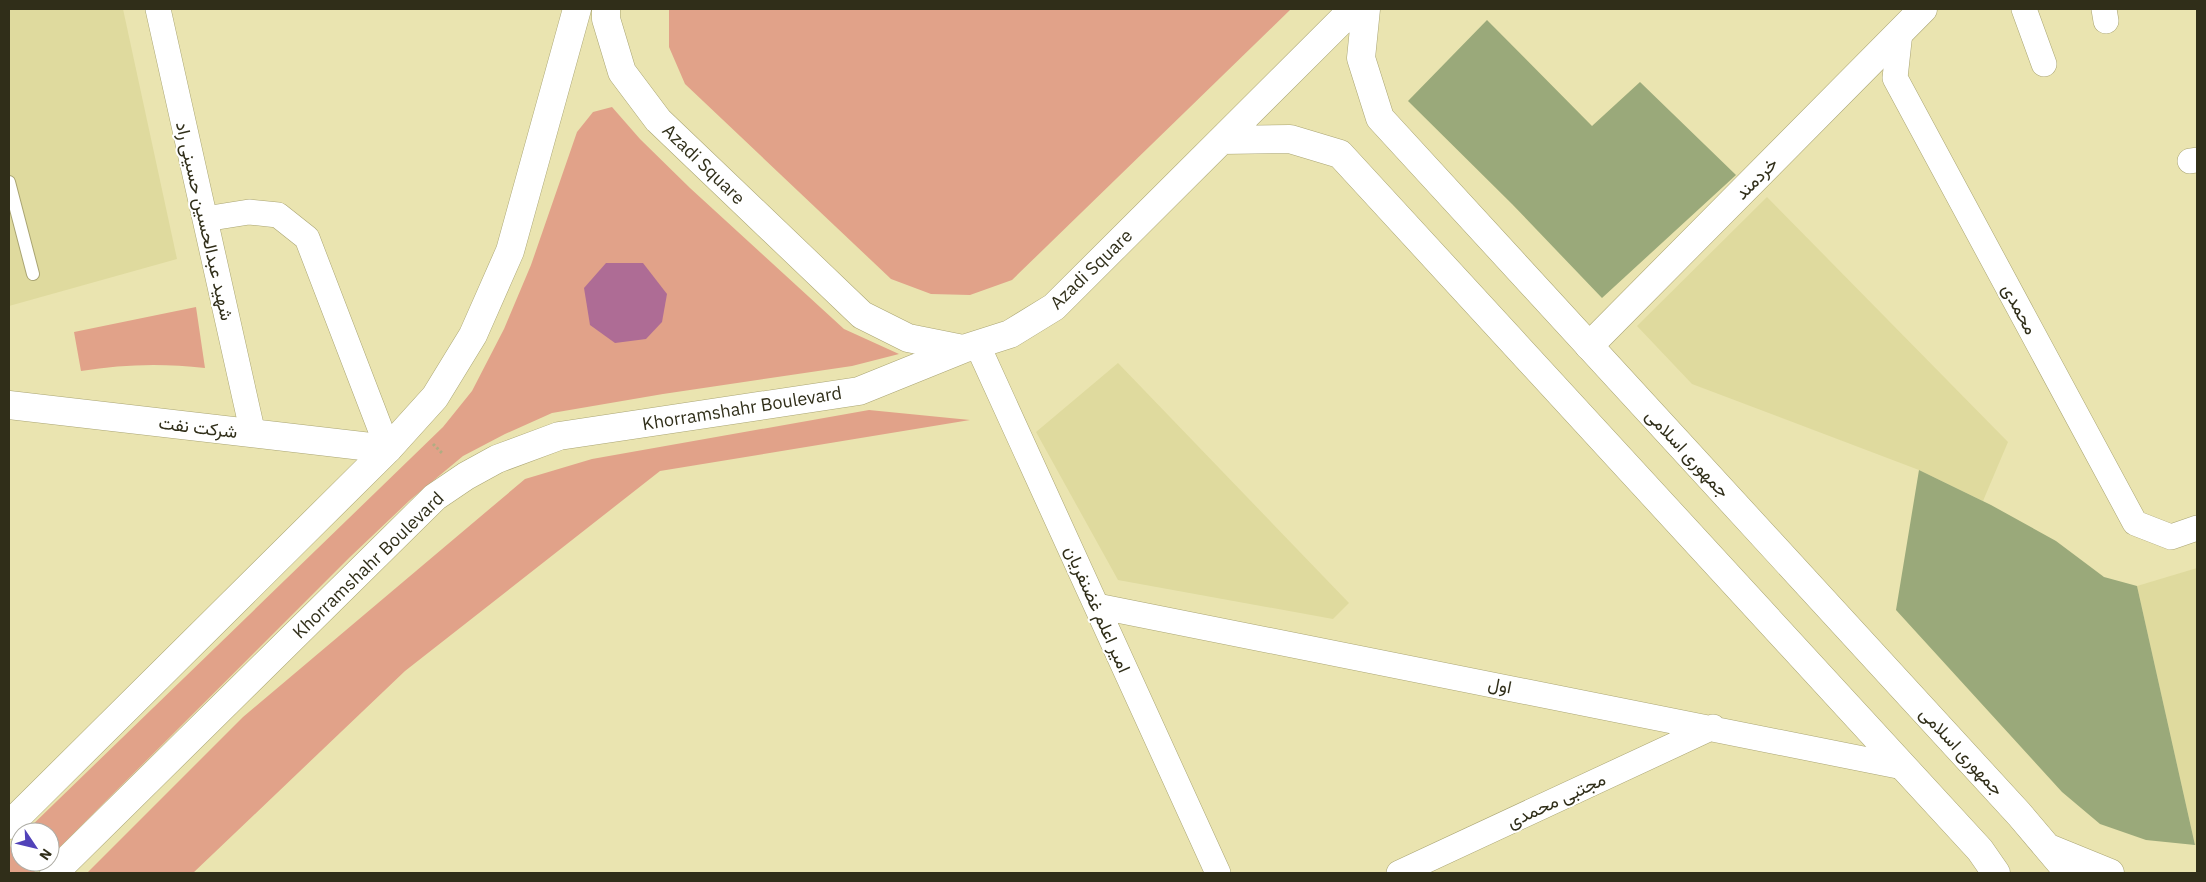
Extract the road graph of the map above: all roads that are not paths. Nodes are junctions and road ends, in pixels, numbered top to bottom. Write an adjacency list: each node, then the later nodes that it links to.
1 (158, 9): 12 (street, شهید عبدالحسین حسینی راد)
2 (577, 9): 18 (main road)
3 (606, 9): 14 (main road, Azadi Square)
4 (1353, 9): 10 (main road, Azadi Square)
5 (1366, 9): 15 (main road, جمهوری اسلامی)
6 (1923, 9): 8 (main road, خردمند)
7 (2024, 9): 9 (street)
8 (1900, 32): 15 (main road, خردمند); 19 (street, محمدی)
9 (2044, 64)
10 (1222, 140): 14 (main road, Azadi Square); 22 (main road)
11 (9, 182): 13 (lane)
12 (205, 219): 17 (street, شهید عبدالحسین حسینی راد); 18 (street)
13 (33, 274)
14 (970, 346): 20 (street, امیر اعلم غضنفریان); 25 (main road, Khorramshahr Boulevard)
15 (1589, 346): 24 (main road, جمهوری اسلامی)
16 (9, 406): 17 (main road, شرکت نفت)
17 (253, 434): 18 (main road, شرکت نفت)
18 (388, 449): 23 (main road)
19 (2197, 528)
20 (1097, 606): 21 (street, اول); 26 (street, امیر اعلم غضنفریان)
21 (1713, 727): 22 (street, اول); 27 (street, مجتبی محمدی)
22 (1903, 767): 28 (main road)
23 (9, 825)
24 (2050, 849): 29 (main road, جمهوری اسلامی); 30 (main road)
25 (54, 873)
26 (1218, 873)
27 (1399, 873)
28 (1996, 873)
29 (2069, 873)
30 (2110, 873)

